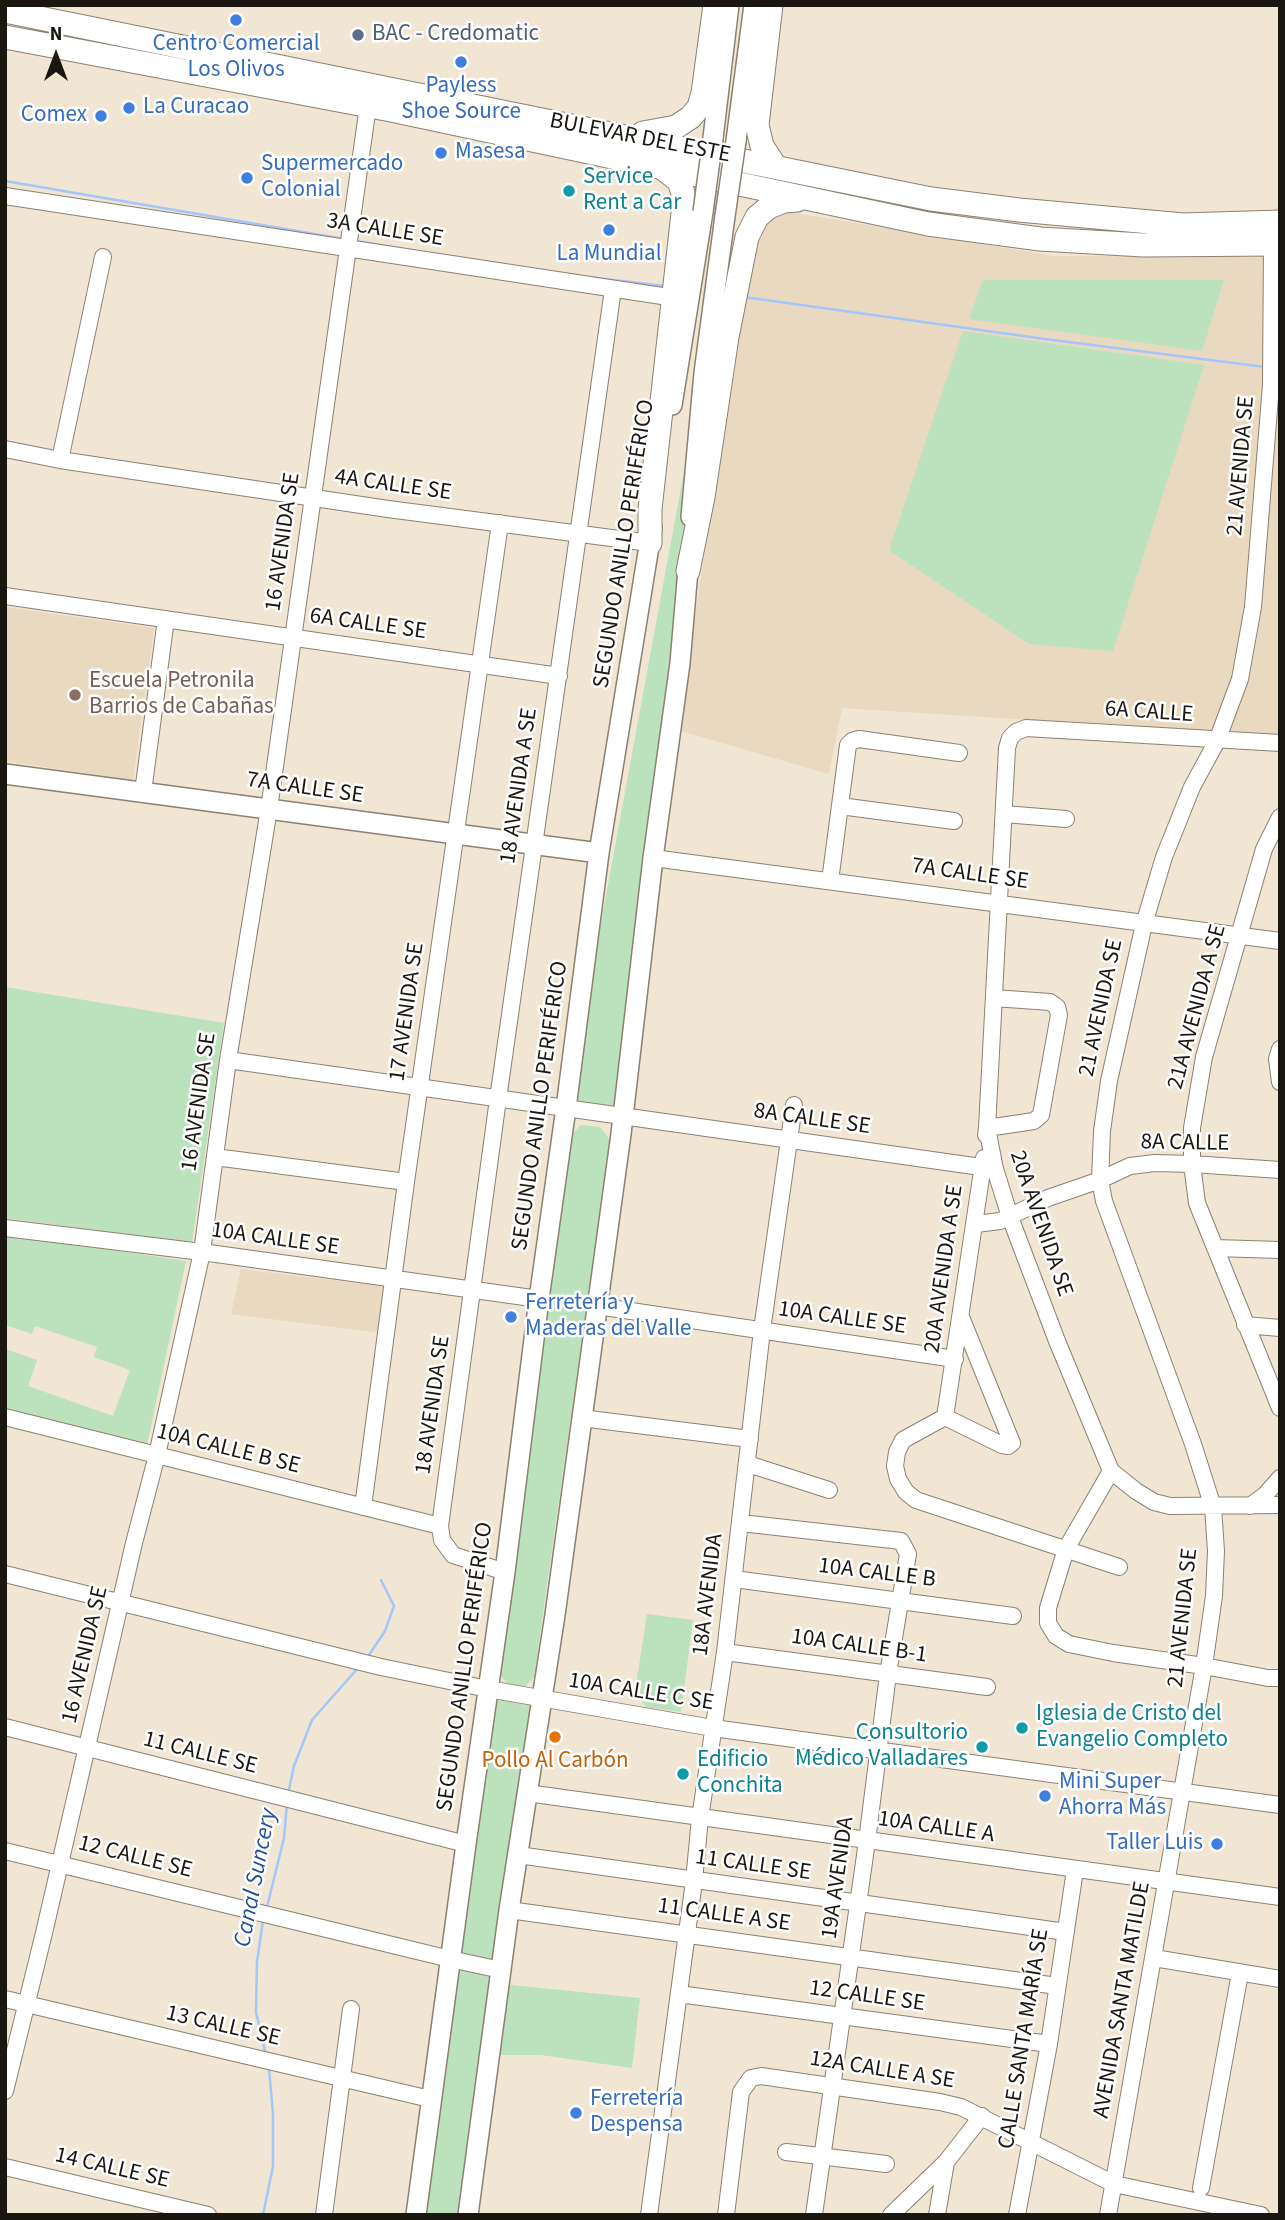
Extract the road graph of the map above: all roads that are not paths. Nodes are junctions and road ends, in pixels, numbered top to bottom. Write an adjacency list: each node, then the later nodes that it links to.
1 (715, 5): 8 (highway)
2 (729, 5): 24 (main road, SEGUNDO ANILLO PERIFÉRICO, bridge)
3 (754, 5): 25 (main road, bridge)
4 (771, 5): 9 (highway)
5 (11, 10): 6 (street); 8 (highway, BULEVAR DEL ESTE)
6 (6, 40): 7 (highway, BULEVAR DEL ESTE)
7 (368, 106): 10 (highway, BULEVAR DEL ESTE); 15 (street, 16 AVENIDA SE)
8 (626, 135): 9 (highway, BULEVAR DEL ESTE)
9 (775, 166): 13 (highway, BULEVAR DEL ESTE)
10 (661, 167): 12 (highway, BULEVAR DEL ESTE); 18 (highway)
11 (5, 196): 15 (street, 3A CALLE SE)
12 (806, 199): 14 (highway, BULEVAR DEL ESTE); 25 (highway)
13 (1280, 222)
14 (1277, 241): 32 (street, 21 AVENIDA SE)
15 (348, 248): 17 (street, 3A CALLE SE); 21 (street, 16 AVENIDA SE)
16 (103, 257): 20 (street)
17 (613, 289): 18 (street, 3A CALLE SE); 23 (street, 18 AVENIDA A SE)
18 (675, 298): 24 (highway)
19 (5, 449): 20 (street, 4A CALLE SE)
20 (60, 460): 21 (street, 4A CALLE SE)
21 (313, 497): 22 (street, 4A CALLE SE); 28 (street, 16 AVENIDA SE)
22 (500, 523): 23 (street, 4A CALLE SE); 29 (street, 17 AVENIDA SE)
23 (579, 534): 24 (street, 4A CALLE SE); 30 (street, 18 AVENIDA A SE)
24 (650, 543): 45 (main road, SEGUNDO ANILLO PERIFÉRICO)
25 (688, 571): 46 (main road)
26 (5, 596): 27 (street, 6A CALLE SE)
27 (166, 619): 28 (street, 6A CALLE SE); 36 (street)
28 (293, 637): 29 (street, 6A CALLE SE); 38 (street, 16 AVENIDA SE)
29 (480, 664): 30 (street, 6A CALLE SE); 43 (street, 17 AVENIDA SE)
30 (559, 676): 44 (street, 18 AVENIDA A SE)
31 (1016, 732): 32 (street, 6A CALLE); 39 (street, 20A AVENIDA SE)
32 (1217, 741): 33 (street, 6A CALLE); 49 (street, 21 AVENIDA SE)
33 (1280, 743)
34 (958, 752): 37 (street)
35 (5, 774): 36 (main road, 7A CALLE SE)
36 (143, 792): 38 (main road, 7A CALLE SE)
37 (840, 806): 42 (street); 47 (street)
38 (269, 809): 43 (main road, 7A CALLE SE); 54 (street, 16 AVENIDA SE)
39 (1004, 814): 41 (street); 48 (street, 20A AVENIDA SE)
40 (1280, 817): 50 (street, 21A AVENIDA A SE)
41 (1066, 819)
42 (954, 821)
43 (456, 834): 44 (main road, 7A CALLE SE); 56 (street, 17 AVENIDA SE)
44 (534, 844): 45 (main road, 7A CALLE SE); 57 (street, 18 AVENIDA A SE)
45 (599, 853): 59 (main road, SEGUNDO ANILLO PERIFÉRICO)
46 (653, 858): 47 (street, 7A CALLE SE); 60 (main road)
47 (830, 881): 48 (street, 7A CALLE SE)
48 (999, 903): 49 (street, 7A CALLE SE); 52 (street, 20A AVENIDA SE)
49 (1144, 924): 50 (street, 7A CALLE SE); 67 (street, 21 AVENIDA SE)
50 (1240, 935): 51 (street, 7A CALLE SE); 64 (street, 21A AVENIDA A SE)
51 (1280, 941)
52 (994, 998): 61 (street, 20A AVENIDA SE); 61 (street)
53 (1280, 1049): 55 (street)
54 (228, 1060): 56 (street); 63 (street, 16 AVENIDA SE)
55 (1280, 1082)
56 (420, 1088): 57 (street); 68 (street, 17 AVENIDA SE)
57 (498, 1099): 59 (street); 76 (street, 18 AVENIDA A SE)
58 (794, 1105): 62 (street, 18A AVENIDA)
59 (566, 1108): 60 (street, 8A CALLE SE); 77 (main road, SEGUNDO ANILLO PERIFÉRICO)
60 (622, 1116): 62 (street, 8A CALLE SE); 78 (main road)
61 (987, 1128): 65 (street, 20A AVENIDA SE)
62 (789, 1140): 65 (street, 8A CALLE SE); 82 (street, 18A AVENIDA)
63 (215, 1157): 68 (street); 74 (street, 16 AVENIDA SE)
64 (1192, 1164): 66 (street, 8A CALLE); 67 (street, 8A CALLE); 72 (street, 21A AVENIDA A SE)
65 (988, 1169): 69 (street, 20A AVENIDA SE); 70 (street, 20A AVENIDA A SE)
66 (1280, 1170)
67 (1100, 1180): 69 (street, 8A CALLE); 97 (street, 21 AVENIDA SE)
68 (406, 1182): 75 (street, 17 AVENIDA SE)
69 (1010, 1216): 70 (street, 8A CALLE); 91 (street, 20A AVENIDA SE)
70 (976, 1224): 79 (street, 20A AVENIDA A SE)
71 (5, 1228): 74 (street, 10A CALLE SE)
72 (1215, 1248): 73 (street); 80 (street, 21A AVENIDA A SE)
73 (1280, 1250)
74 (202, 1252): 75 (street, 10A CALLE SE); 89 (street, 16 AVENIDA SE)
75 (393, 1280): 76 (street, 10A CALLE SE); 96 (street, 17 AVENIDA SE)
76 (472, 1290): 77 (street, 10A CALLE SE); 99 (street, 18 AVENIDA SE)
77 (538, 1299): 102 (main road, SEGUNDO ANILLO PERIFÉRICO)
78 (597, 1306): 82 (street, 10A CALLE SE); 87 (main road)
79 (961, 1317): 83 (street, 20A AVENIDA A SE); 85 (street)
80 (1245, 1325): 81 (street); 84 (street, 21A AVENIDA A SE)
81 (1280, 1328)
82 (762, 1330): 83 (street, 10A CALLE SE); 88 (street, 18A AVENIDA)
83 (955, 1359): 85 (street, 20A AVENIDA A SE)
84 (1280, 1408)
85 (945, 1416): 100 (street)
86 (5, 1417): 89 (street, 10A CALLE B SE)
87 (581, 1418): 88 (street); 114 (main road)
88 (750, 1439): 90 (street, 18A AVENIDA)
89 (157, 1455): 96 (street, 10A CALLE B SE); 106 (street, 16 AVENIDA SE)
90 (748, 1464): 93 (street); 98 (street, 18A AVENIDA)
91 (1111, 1471): 97 (street); 100 (street)
92 (1280, 1479): 95 (street)
93 (829, 1490)
94 (1280, 1505): 95 (street)
95 (1250, 1506): 97 (street)
96 (363, 1507): 99 (street, 10A CALLE B SE)
97 (1213, 1507): 109 (street, 21 AVENIDA SE)
98 (741, 1522): 104 (street, 18A AVENIDA); 105 (street, 19A AVENIDA)
99 (440, 1526): 102 (street)
100 (1066, 1549): 101 (street); 109 (street)
101 (1119, 1567)
102 (505, 1572): 113 (main road, SEGUNDO ANILLO PERIFÉRICO)
103 (5, 1574): 106 (street, 10A CALLE C SE)
104 (734, 1579): 105 (street, 10A CALLE B); 108 (street, 18A AVENIDA)
105 (901, 1600): 107 (street, 10A CALLE B); 110 (street, 19A AVENIDA)
106 (121, 1602): 113 (street, 10A CALLE C SE); 117 (street, 16 AVENIDA SE)
107 (1013, 1616)
108 (725, 1652): 110 (street, 10A CALLE B-1); 116 (street, 18A AVENIDA)
109 (1204, 1666): 111 (street); 119 (street, 21 AVENIDA SE)
110 (888, 1674): 112 (street, 10A CALLE B-1); 118 (street, 19A AVENIDA)
111 (1280, 1678)
112 (987, 1687)
113 (488, 1689): 114 (street, 10A CALLE C SE); 124 (main road, SEGUNDO ANILLO PERIFÉRICO)
114 (541, 1699): 116 (street, 10A CALLE C SE); 120 (main road)
115 (5, 1727): 117 (street, 11 CALLE SE)
116 (713, 1728): 118 (street, 10A CALLE C SE); 122 (street, 18A AVENIDA)
117 (88, 1749): 124 (street, 11 CALLE SE); 127 (street, 16 AVENIDA SE)
118 (879, 1751): 119 (street, 10A CALLE C SE); 123 (street, 19A AVENIDA)
119 (1182, 1792): 121 (street, 10A CALLE C SE); 130 (street, AVENIDA SANTA MATILDE)
120 (527, 1793): 122 (street, 10A CALLE A); 126 (main road)
121 (1280, 1805)
122 (700, 1818): 123 (street, 10A CALLE A); 129 (street, 18A AVENIDA)
123 (867, 1841): 128 (street, 10A CALLE A); 132 (street, 19A AVENIDA)
124 (466, 1844): 138 (main road, SEGUNDO ANILLO PERIFÉRICO)
125 (5, 1851): 127 (street, 12 CALLE SE)
126 (518, 1855): 129 (street, 11 CALLE SE); 133 (main road)
127 (61, 1863): 138 (street, 12 CALLE SE); 145 (street, 16 AVENIDA SE)
128 (1075, 1870): 130 (street, 10A CALLE A); 134 (street, CALLE SANTA MARÍA SE)
129 (694, 1881): 132 (street, 11 CALLE SE); 135 (street, 18A AVENIDA)
130 (1165, 1882): 131 (street, 10A CALLE A); 137 (street, AVENIDA SANTA MATILDE)
131 (1280, 1898)
132 (858, 1904): 134 (street, 11 CALLE SE); 136 (street, 19A AVENIDA)
133 (509, 1910): 135 (street, 11 CALLE A SE); 139 (main road)
134 (1066, 1931): 142 (street, CALLE SANTA MARÍA SE)
135 (685, 1934): 136 (street, 11 CALLE A SE); 143 (street, 18A AVENIDA)
136 (851, 1956): 142 (street, 11 CALLE A SE); 147 (street, 19A AVENIDA)
137 (1154, 1958): 140 (street); 160 (street, AVENIDA SANTA MATILDE)
138 (450, 1959): 139 (street); 152 (main road, SEGUNDO ANILLO PERIFÉRICO)
139 (501, 1970): 166 (main road)
140 (1240, 1973): 141 (street); 161 (street)
141 (1280, 1979)
142 (1057, 1986): 148 (street, CALLE SANTA MARÍA SE)
143 (679, 1994): 147 (street, 12 CALLE SE); 167 (street, 18A AVENIDA)
144 (5, 1999): 145 (street, 13 CALLE SE)
145 (27, 2005): 149 (street, 13 CALLE SE); 151 (street, 16 AVENIDA SE)
146 (351, 2009): 149 (street)
147 (842, 2017): 148 (street, 12 CALLE SE); 150 (street, 19A AVENIDA)
148 (1049, 2043): 154 (street, CALLE SANTA MARÍA SE)
149 (341, 2077): 152 (street, 13 CALLE SE); 164 (street)
150 (832, 2086): 153 (street, 12A CALLE A SE); 156 (street, 19A AVENIDA); 168 (street, 12A CALLE A SE)
151 (5, 2091)
152 (430, 2099): 165 (main road, SEGUNDO ANILLO PERIFÉRICO)
153 (982, 2116): 154 (street, 12A CALLE A SE); 157 (street)
154 (1031, 2141): 160 (street, 12A CALLE A SE); 171 (street, CALLE SANTA MARÍA SE)
155 (786, 2152): 156 (street)
156 (822, 2156): 158 (street); 169 (street, 19A AVENIDA)
157 (946, 2162): 162 (street); 170 (street)
158 (886, 2164)
159 (5, 2167): 163 (street, 14 CALLE SE)
160 (1114, 2184): 161 (street, 12A CALLE A SE); 172 (street, AVENIDA SANTA MATILDE)
161 (1204, 2202): 173 (street, 12A CALLE A SE)
162 (897, 2210): 170 (street)
163 (208, 2215)
164 (324, 2215)
165 (416, 2215)
166 (468, 2215)
167 (649, 2215)
168 (726, 2215)
169 (814, 2215)
170 (936, 2215)
171 (1017, 2215)
172 (1108, 2215)
173 (1261, 2215)

